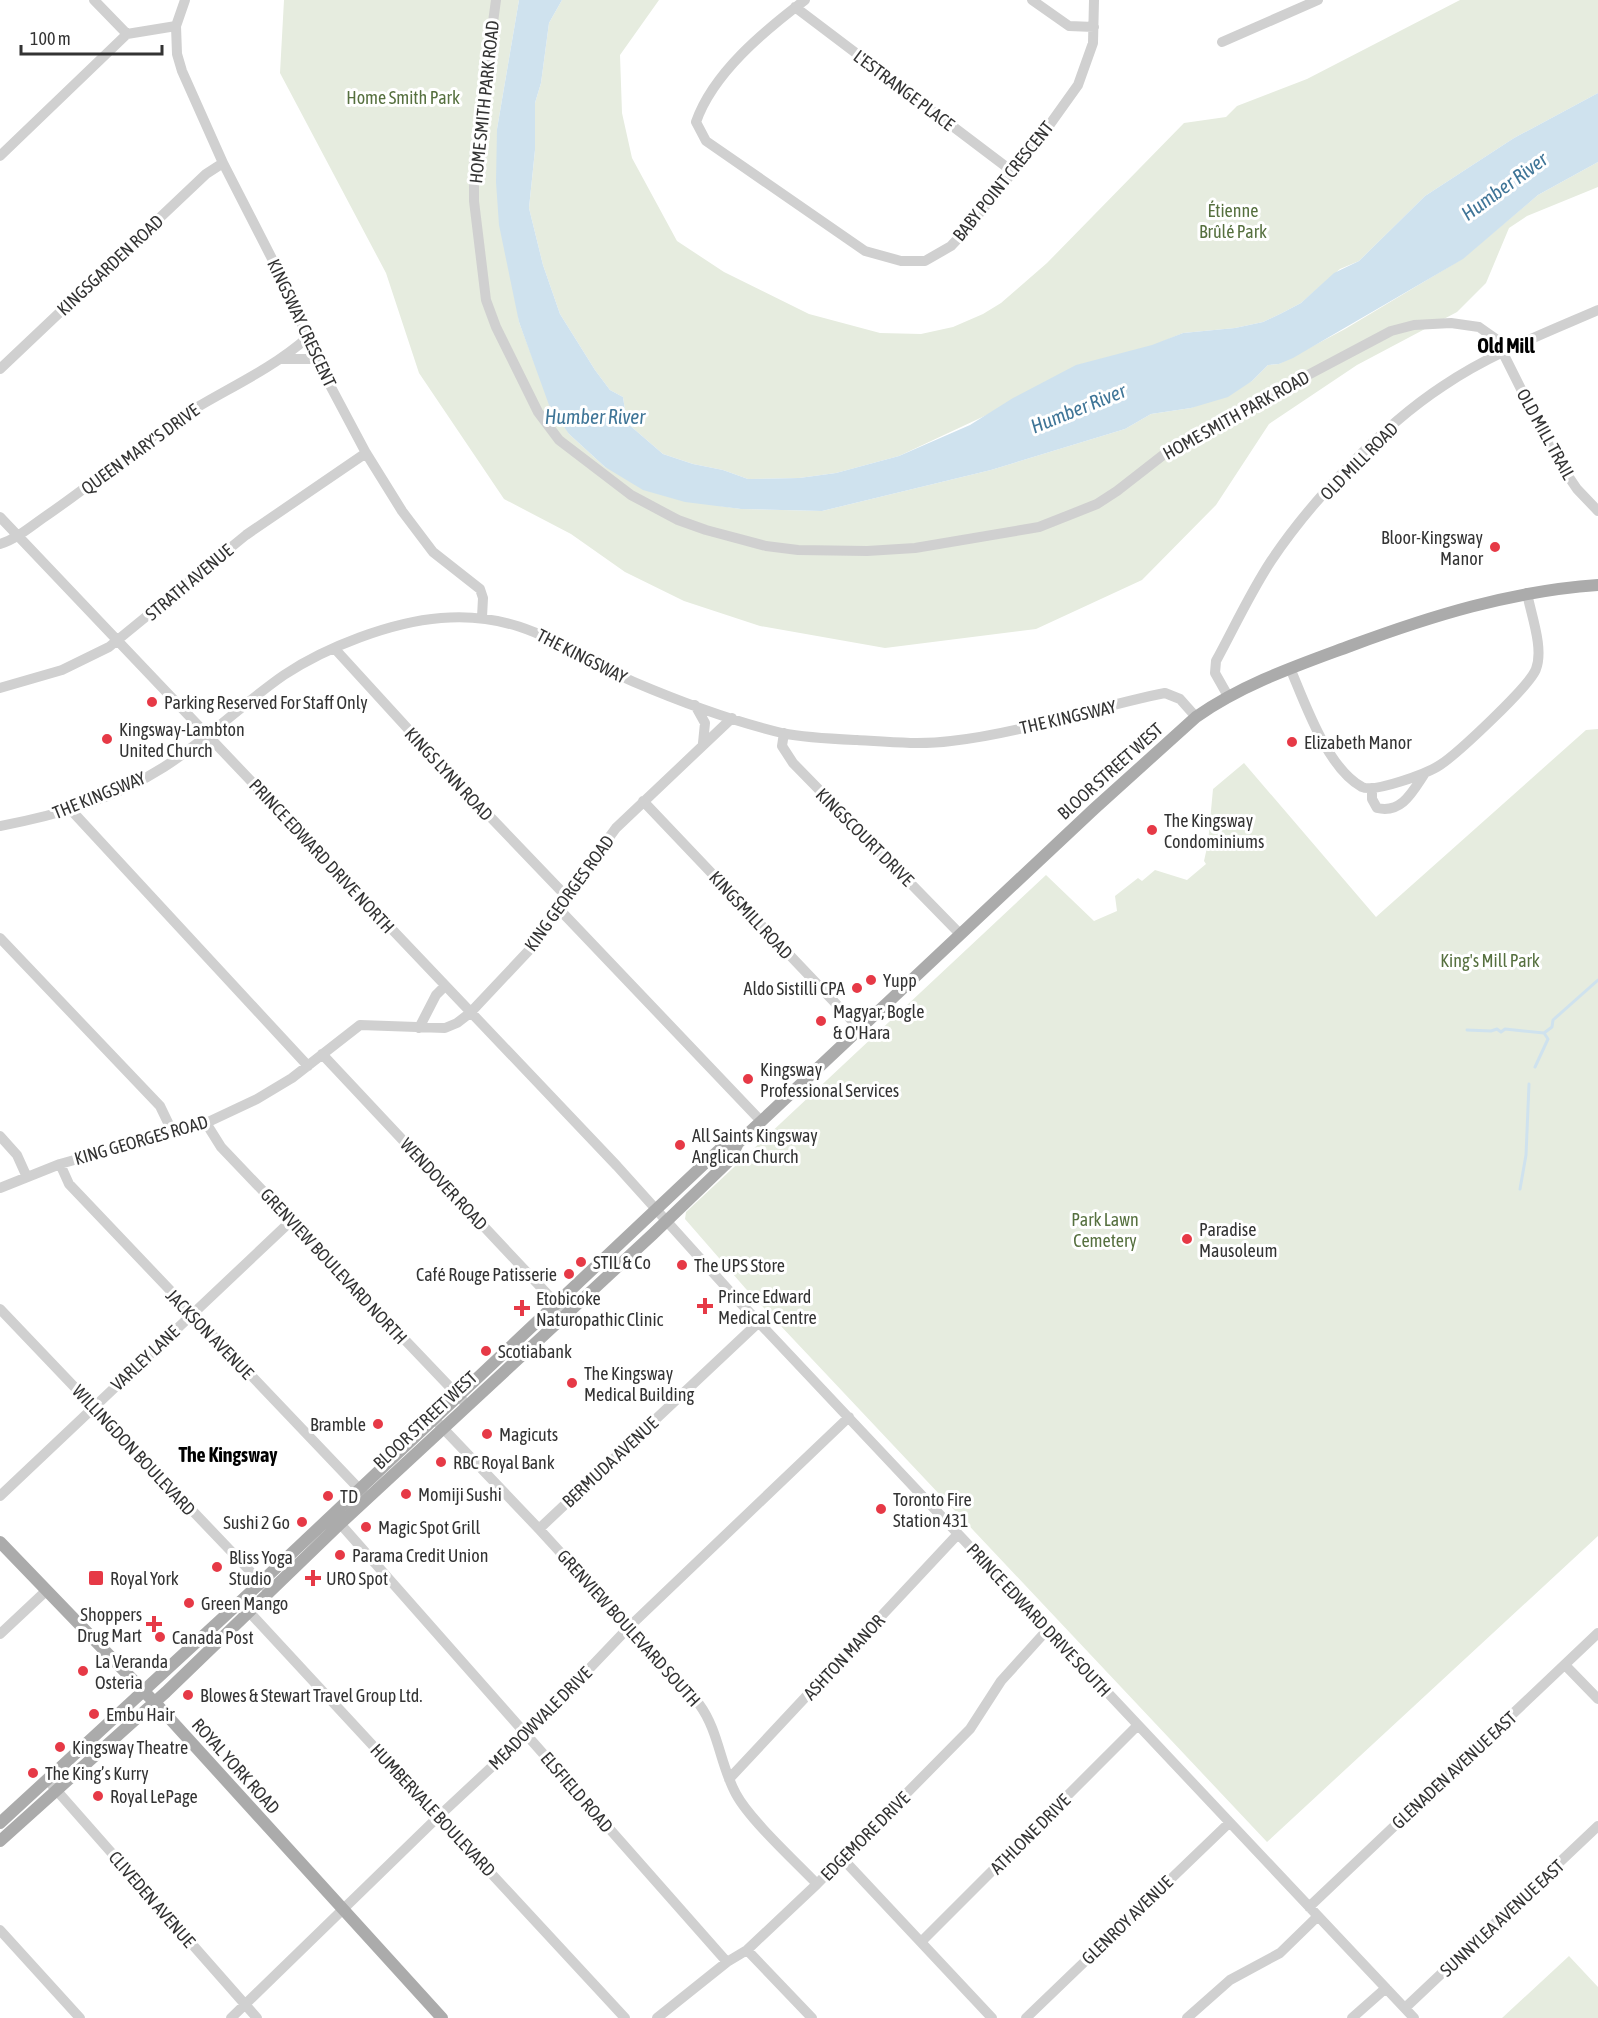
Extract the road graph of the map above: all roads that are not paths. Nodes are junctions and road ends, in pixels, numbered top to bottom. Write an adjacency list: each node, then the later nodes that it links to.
1 (94, 0): 12 (street)
2 (185, 0): 10 (street, KINGSWAY CRESCENT)
3 (496, 0): 19 (street, HOME SMITH PARK ROAD)
4 (805, 0): 9 (street)
5 (1032, 0): 11 (street)
6 (1094, 0): 11 (street, BABY POINT CRESCENT)
7 (1318, 0): 8 (street)
8 (1294, 4): 13 (street)
9 (795, 7): 16 (street, L'ESTRANGE PLACE); 16 (street, BABY POINT CRESCENT)
10 (176, 26): 12 (street); 15 (street, KINGSWAY CRESCENT)
11 (1094, 27): 16 (street, BABY POINT CRESCENT)
12 (127, 34): 14 (street)
13 (1222, 42)
14 (0, 156)
15 (223, 163): 18 (street, KINGSWAY CRESCENT); 22 (street, KINGSGARDEN ROAD)
16 (1013, 172)
17 (1598, 310): 19 (street, OLD MILL ROAD)
18 (307, 338): 20 (street, KINGSWAY CRESCENT); 21 (street, QUEEN MARY'S DRIVE)
19 (1504, 351): 24 (street, OLD MILL TRAIL); 35 (street, OLD MILL ROAD)
20 (316, 358): 21 (street, QUEEN MARY'S DRIVE); 23 (street, KINGSWAY CRESCENT)
21 (283, 359): 26 (street, QUEEN MARY'S DRIVE)
22 (0, 369)
23 (366, 453): 30 (street, KINGSWAY CRESCENT); 31 (street, STRATH AVENUE)
24 (1598, 511)
25 (0, 517): 26 (street, PRINCE EDWARD DRIVE NORTH)
26 (18, 536): 27 (street, QUEEN MARY'S DRIVE); 31 (street, PRINCE EDWARD DRIVE NORTH)
27 (0, 544)
28 (1598, 585): 29 (main road, BLOOR STREET WEST)
29 (1527, 593): 33 (main road, BLOOR STREET WEST); 42 (street)
30 (482, 617): 32 (street, THE KINGSWAY); 36 (street, THE KINGSWAY)
31 (117, 642): 34 (street, STRATH AVENUE); 40 (street, PRINCE EDWARD DRIVE NORTH)
32 (335, 649): 40 (street, THE KINGSWAY); 47 (street, KINGS LYNN ROAD)
33 (1290, 668): 35 (main road, BLOOR STREET WEST); 43 (street)
34 (0, 688)
35 (1228, 696): 37 (main road, BLOOR STREET WEST)
36 (695, 705): 38 (street, THE KINGSWAY); 41 (street)
37 (1196, 717): 39 (street, THE KINGSWAY); 49 (main road, BLOOR STREET WEST)
38 (732, 718): 39 (street, THE KINGSWAY); 41 (street, KING GEORGES ROAD)
39 (784, 733): 49 (street, KINGSCOURT DRIVE)
40 (208, 736): 45 (street, THE KINGSWAY); 51 (street, PRINCE EDWARD DRIVE NORTH)
41 (703, 744): 44 (street, KING GEORGES ROAD)
42 (1425, 773): 43 (street); 43 (street)
43 (1372, 788)
44 (643, 801): 47 (street, KING GEORGES ROAD); 54 (street, KINGSMILL ROAD)
45 (71, 810): 46 (street, THE KINGSWAY); 56 (street)
46 (0, 826)
47 (566, 896): 48 (street, KING GEORGES ROAD)
48 (558, 908): 52 (street, KING GEORGES ROAD); 57 (street)
49 (960, 934): 54 (main road, BLOOR STREET WEST)
50 (0, 938): 59 (street)
51 (445, 986): 52 (street, PRINCE EDWARD DRIVE NORTH); 53 (street)
52 (470, 1013): 53 (street, KING GEORGES ROAD); 65 (street, PRINCE EDWARD DRIVE NORTH)
53 (419, 1028): 55 (street, KING GEORGES ROAD)
54 (859, 1028): 57 (main road, BLOOR STREET WEST)
55 (322, 1054): 56 (street, KING GEORGES ROAD); 68 (street, WENDOVER ROAD)
56 (309, 1066): 58 (street, KING GEORGES ROAD)
57 (761, 1121): 61 (main road, BLOOR STREET WEST)
58 (206, 1123): 59 (street, KING GEORGES ROAD); 67 (street, GRENVIEW BOULEVARD NORTH)
59 (172, 1133): 62 (street, KING GEORGES ROAD)
60 (0, 1136): 63 (street)
61 (738, 1143): 65 (main road, BLOOR STREET WEST); 66 (main road, BLOOR STREET WEST)
62 (60, 1164): 63 (street, KING GEORGES ROAD); 71 (street, JACKSON AVENUE)
63 (26, 1175): 64 (street, KING GEORGES ROAD)
64 (0, 1188)
65 (657, 1208): 66 (street, PRINCE EDWARD DRIVE NORTH); 68 (main road, BLOOR STREET WEST)
66 (667, 1220): 70 (main road, BLOOR STREET WEST); 72 (street, PRINCE EDWARD DRIVE SOUTH)
67 (291, 1221): 71 (street, VARLEY LANE); 73 (street, GRENVIEW BOULEVARD NORTH)
68 (556, 1303): 70 (street, WENDOVER ROAD); 73 (main road, BLOOR STREET WEST)
69 (0, 1309): 75 (street, WILLINGDON BOULEVARD)
70 (566, 1314): 74 (main road, BLOOR STREET WEST)
71 (191, 1315): 75 (street, VARLEY LANE); 79 (street, JACKSON AVENUE)
72 (759, 1322): 76 (street, PRINCE EDWARD DRIVE SOUTH); 84 (street, BERMUDA AVENUE)
73 (458, 1396): 74 (street, GRENVIEW BOULEVARD NORTH); 77 (main road, BLOOR STREET WEST)
74 (467, 1405): 78 (main road, BLOOR STREET WEST)
75 (94, 1408): 80 (street, VARLEY LANE); 87 (street, WILLINGDON BOULEVARD)
76 (849, 1417): 85 (street, PRINCE EDWARD DRIVE SOUTH); 92 (street, MEADOWVALE DRIVE)
77 (434, 1419): 78 (street, GRENVIEW BOULEVARD SOUTH); 79 (main road, BLOOR STREET WEST)
78 (443, 1428): 81 (main road, BLOOR STREET WEST); 84 (street, GRENVIEW BOULEVARD SOUTH)
79 (359, 1489): 81 (street, JACKSON AVENUE); 82 (main road, BLOOR STREET WEST)
80 (0, 1496)
81 (368, 1498): 83 (main road, BLOOR STREET WEST)
82 (332, 1514): 83 (street, ELSFIELD ROAD); 87 (main road, BLOOR STREET WEST)
83 (341, 1523): 89 (main road, BLOOR STREET WEST); 101 (street, ELSFIELD ROAD)
84 (539, 1529): 92 (street, GRENVIEW BOULEVARD SOUTH)
85 (958, 1534): 93 (street, PRINCE EDWARD DRIVE SOUTH); 102 (street, ASHTON MANOR)
86 (0, 1542): 88 (main road, ROYAL YORK ROAD)
87 (260, 1581): 89 (street, WILLINGDON BOULEVARD); 90 (main road, BLOOR STREET WEST)
88 (46, 1591): 94 (street); 97 (main road, ROYAL YORK ROAD)
89 (269, 1591): 91 (main road, BLOOR STREET WEST)
90 (240, 1602): 91 (street, HUMBERVALE BOULEVARD); 97 (main road, BLOOR STREET WEST)
91 (249, 1612): 99 (main road, BLOOR STREET WEST); 105 (street, HUMBERVALE BOULEVARD)
92 (630, 1626): 101 (street, MEADOWVALE DRIVE); 102 (street, GRENVIEW BOULEVARD SOUTH)
93 (1048, 1629): 100 (street, PRINCE EDWARD DRIVE SOUTH); 110 (street, EDGEMORE DRIVE)
94 (0, 1634)
95 (1598, 1634): 96 (street, GLENADEN AVENUE EAST)
96 (1565, 1665): 98 (street); 112 (street, GLENADEN AVENUE EAST)
97 (143, 1691): 99 (main road, ROYAL YORK ROAD); 103 (main road, BLOOR STREET WEST)
98 (1598, 1699)
99 (154, 1702): 104 (main road, BLOOR STREET WEST); 113 (main road, ROYAL YORK ROAD)
100 (1138, 1725): 107 (street, PRINCE EDWARD DRIVE SOUTH); 116 (street, ATHLONE DRIVE)
101 (526, 1736): 105 (street, MEADOWVALE DRIVE); 118 (street, ELSFIELD ROAD)
102 (729, 1779): 111 (street, GRENVIEW BOULEVARD SOUTH)
103 (47, 1780): 104 (street, CLIVEDEN AVENUE); 106 (main road, BLOOR STREET WEST)
104 (56, 1791): 109 (main road, BLOOR STREET WEST); 120 (street, CLIVEDEN AVENUE)
105 (439, 1816): 113 (street, MEADOWVALE DRIVE); 126 (street, HUMBERVALE BOULEVARD)
106 (0, 1823)
107 (1229, 1823): 112 (street, PRINCE EDWARD DRIVE SOUTH); 130 (street, GLENROY AVENUE)
108 (1598, 1826): 121 (street, SUNNYLEA AVENUE EAST)
109 (0, 1841)
110 (842, 1858): 111 (street, EDGEMORE DRIVE); 116 (street)
111 (817, 1884): 117 (street, EDGEMORE DRIVE)
112 (1309, 1907): 114 (street, PRINCE EDWARD DRIVE SOUTH)
113 (343, 1910): 120 (street, MEADOWVALE DRIVE); 125 (main road, ROYAL YORK ROAD)
114 (1318, 1916): 119 (street, PRINCE EDWARD DRIVE SOUTH); 131 (street)
115 (0, 1930): 122 (street)
116 (921, 1942): 129 (street)
117 (747, 1950): 118 (street, EDGEMORE DRIVE); 128 (street)
118 (727, 1962): 127 (street, EDGEMORE DRIVE)
119 (1386, 1988): 121 (street, PRINCE EDWARD DRIVE SOUTH); 132 (street)
120 (245, 2005): 123 (street, MEADOWVALE DRIVE); 124 (street, CLIVEDEN AVENUE)
121 (1405, 2008): 133 (street, PRINCE EDWARD DRIVE SOUTH)
122 (80, 2018)
123 (231, 2018)
124 (257, 2018)
125 (442, 2018)
126 (625, 2018)
127 (657, 2018)
128 (812, 2018)
129 (992, 2018)
130 (1026, 2018)
131 (1187, 2018)
132 (1352, 2018)
133 (1414, 2018)

